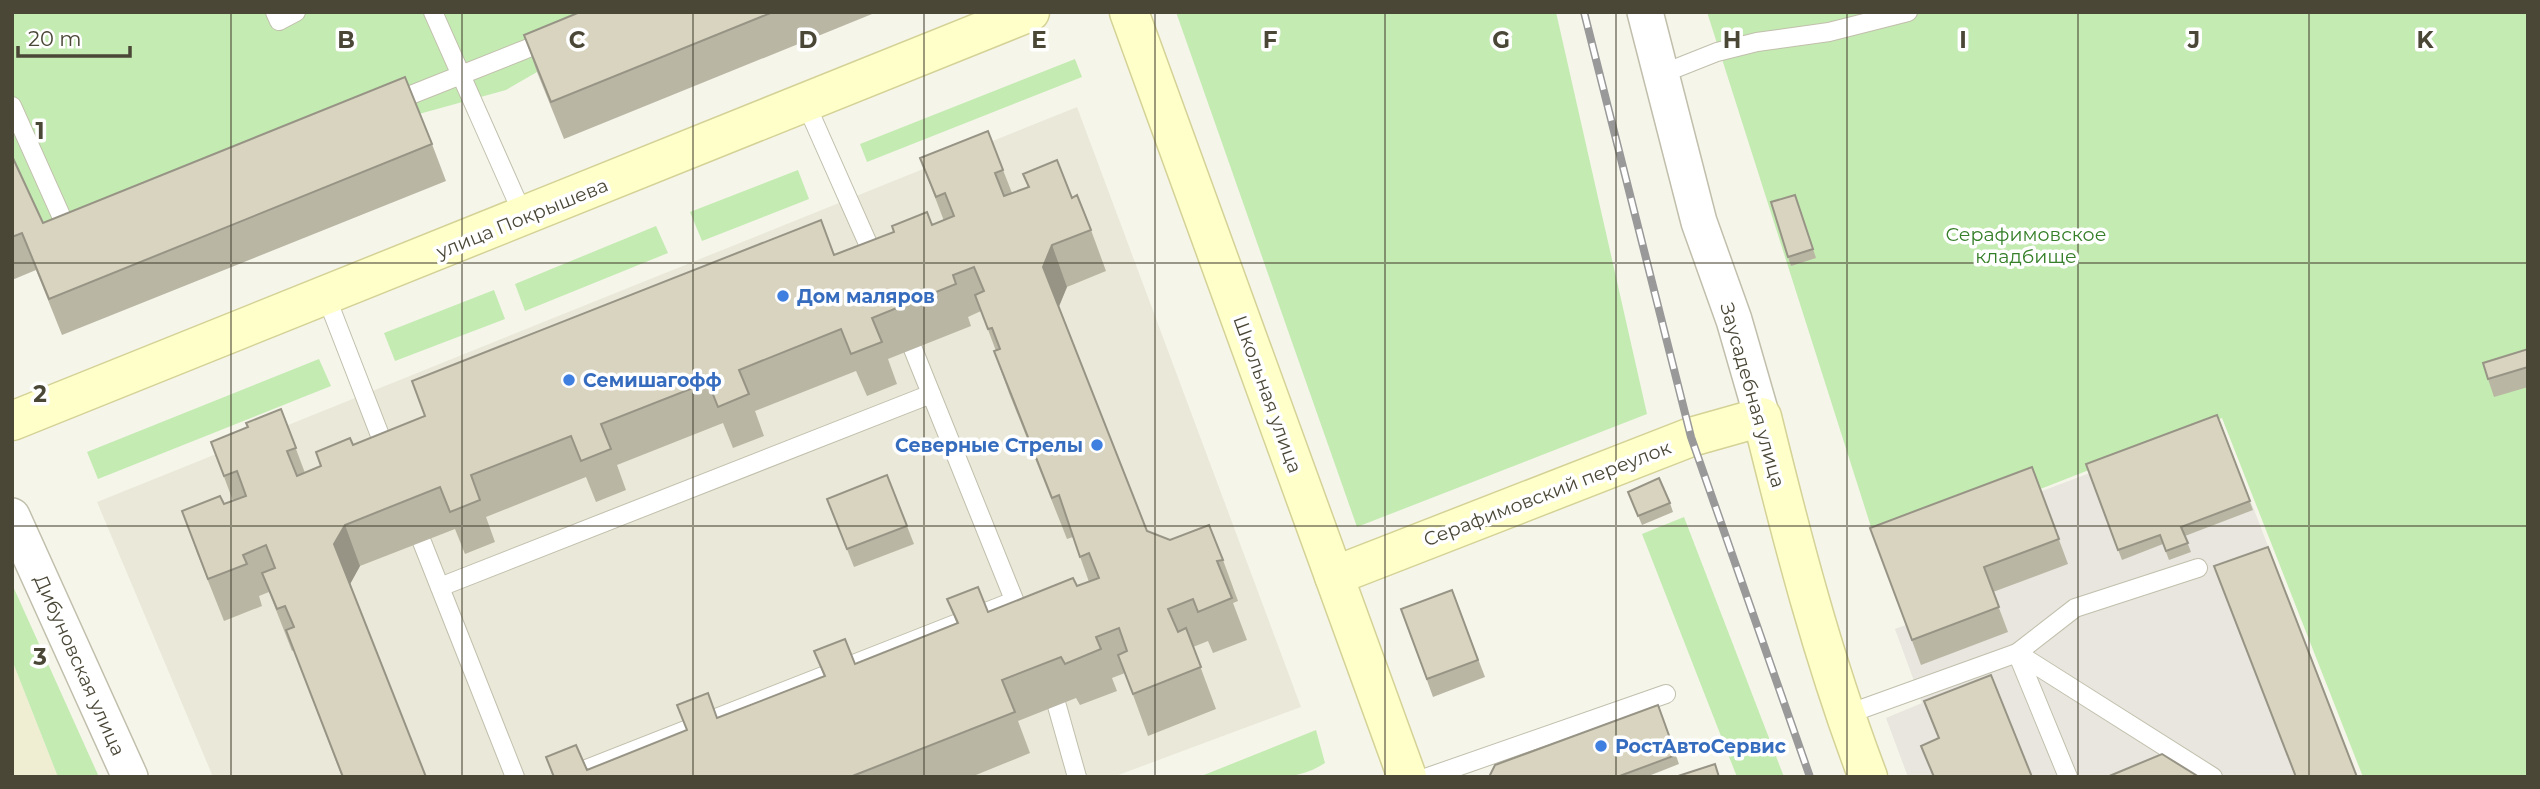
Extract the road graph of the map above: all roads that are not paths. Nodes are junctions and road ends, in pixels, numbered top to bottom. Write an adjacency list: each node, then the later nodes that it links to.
1 (275, 12): 2 (lane)
2 (296, 12)
3 (433, 12): 9 (lane)
4 (1030, 12): 11 (street, улица Покрышева)
5 (1129, 12): 26 (street, Школьная улица)
6 (1645, 12): 10 (street, Заусадебная улица)
7 (1908, 12): 10 (lane)
8 (565, 33): 9 (lane)
9 (463, 75): 13 (lane); 14 (lane)
10 (1659, 75): 20 (street, Заусадебная улица)
11 (806, 104): 14 (street, улица Покрышева); 16 (lane)
12 (12, 106): 15 (lane)
13 (374, 110)
14 (524, 217): 17 (street, улица Покрышева)
15 (93, 219)
16 (886, 283)
17 (326, 296): 21 (street, улица Покрышева); 22 (lane)
18 (913, 349): 19 (lane)
19 (931, 394): 27 (lane); 28 (lane)
20 (1762, 417): 26 (street, Серафимовский переулок); 33 (street, Заусадебная улица)
21 (12, 421)
22 (396, 475)
23 (12, 516): 34 (street, Дибуновская улица)
24 (422, 542): 27 (lane)
25 (2198, 568): 30 (lane)
26 (1334, 576): 38 (street, Школьная улица)
27 (440, 587): 35 (lane)
28 (1014, 601): 29 (lane); 36 (lane)
29 (1027, 632)
30 (2017, 653): 33 (lane); 41 (lane); 42 (lane)
31 (1666, 694): 39 (lane)
32 (1057, 706): 37 (lane)
33 (1845, 715): 40 (street, Заусадебная улица)
34 (130, 777)
35 (515, 777)
36 (566, 777)
37 (1077, 777)
38 (1407, 777)
39 (1428, 777)
40 (1868, 777)
41 (2068, 777)
42 (2213, 777)

